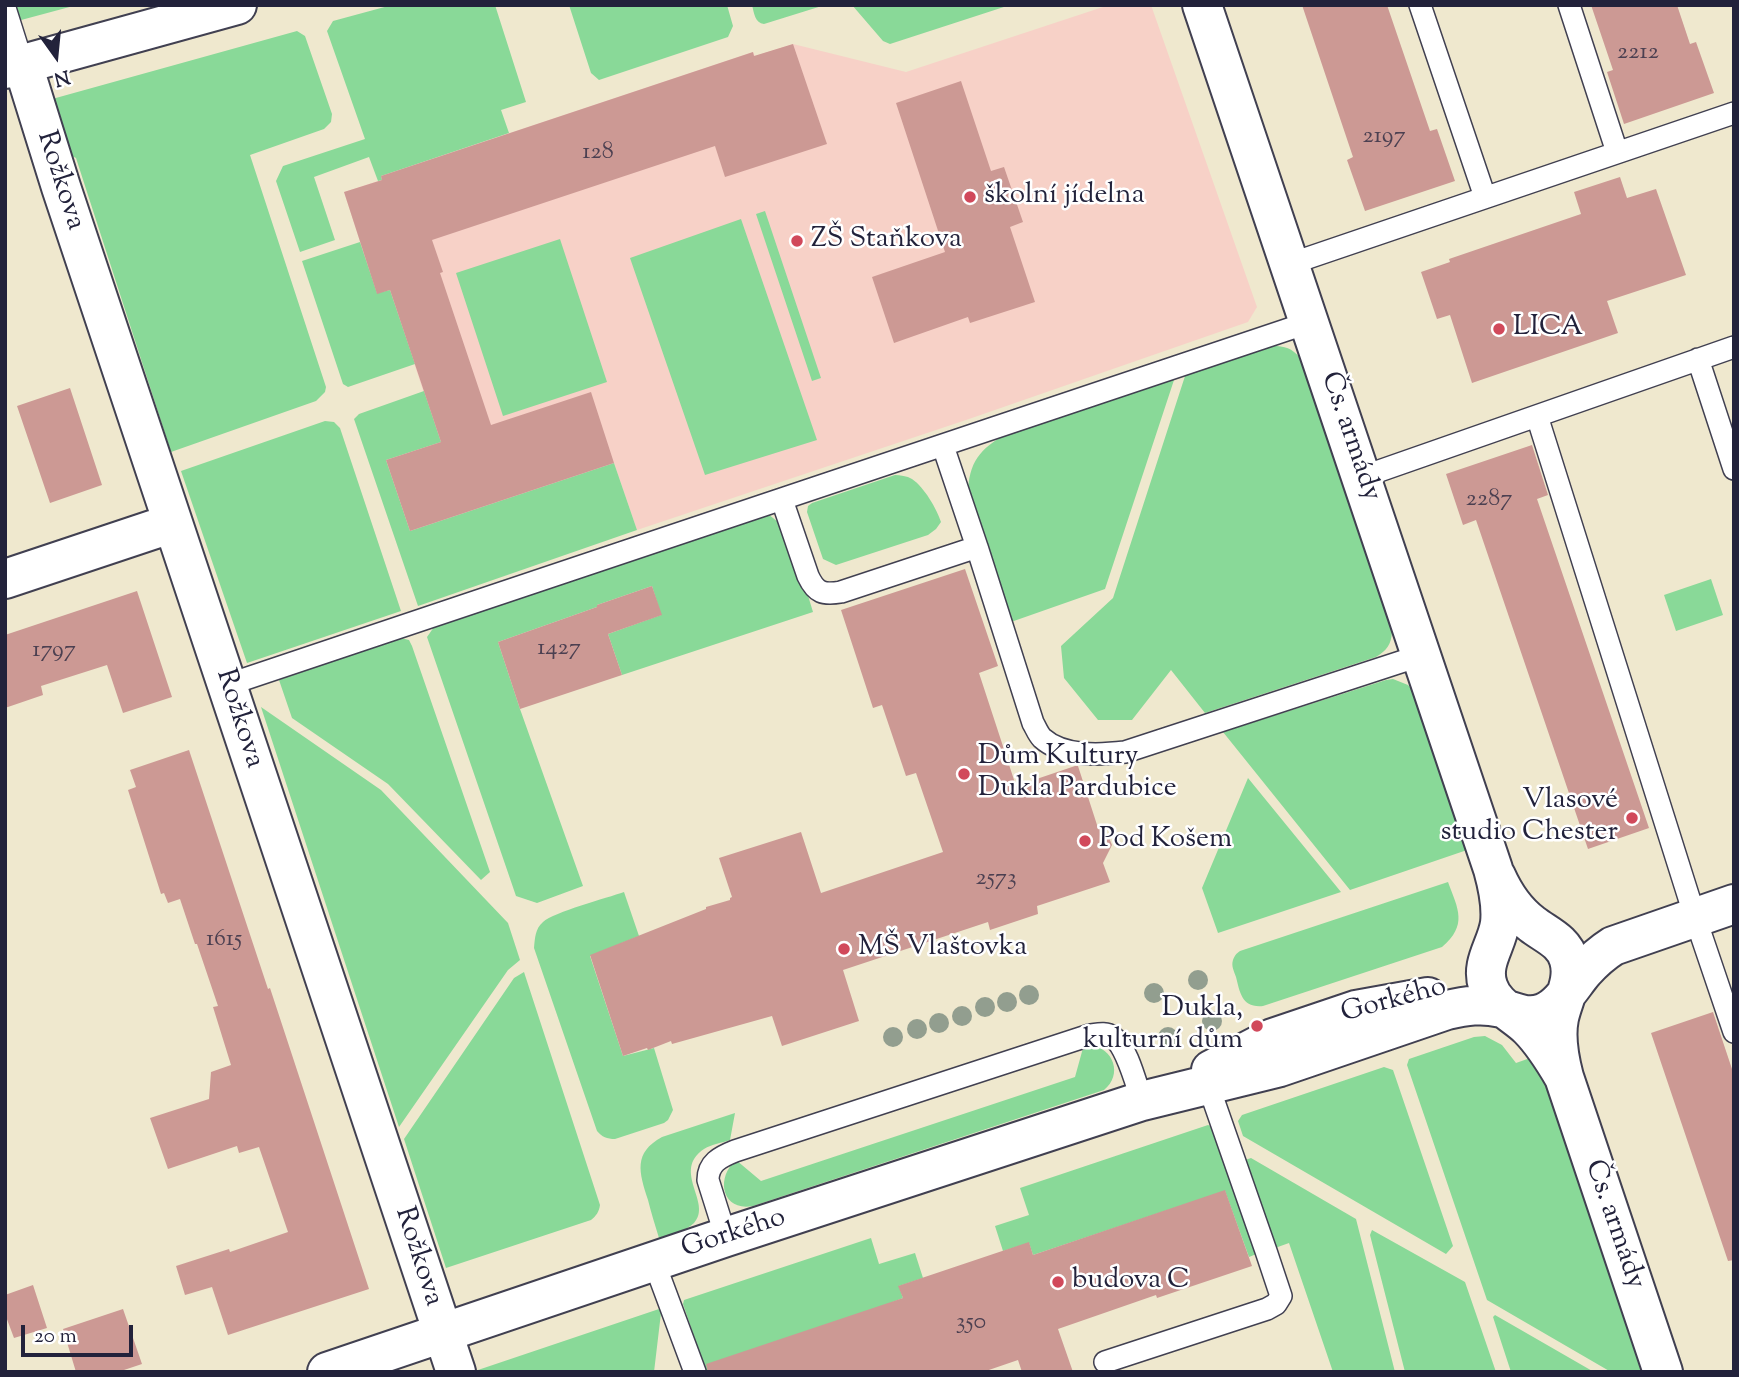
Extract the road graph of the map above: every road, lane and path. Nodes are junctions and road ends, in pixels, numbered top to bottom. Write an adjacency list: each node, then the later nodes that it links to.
1 (237, 5): 6 (street)
2 (1202, 5): 10 (street, Čs. armády)
3 (1420, 5): 9 (lane)
4 (1569, 5): 8 (lane)
5 (5, 8): 6 (lane)
6 (14, 67): 19 (street, Rožkova)
7 (1734, 113): 8 (lane)
8 (1617, 152): 9 (lane)
9 (1485, 197): 10 (lane)
10 (1290, 264): 11 (street, Čs. armády)
11 (1310, 322): 15 (lane); 17 (street, Čs. armády)
12 (1734, 347): 13 (lane)
13 (1699, 359): 14 (lane); 16 (lane)
14 (1537, 416): 17 (lane); 26 (lane)
15 (943, 446): 18 (lane); 20 (lane)
16 (1734, 469)
17 (1362, 477): 22 (street, Čs. armády)
18 (782, 500): 20 (lane); 23 (lane)
19 (173, 523): 21 (street); 23 (street, Rožkova)
20 (976, 547): 22 (lane)
21 (5, 579)
22 (1422, 655): 24 (street, Čs. armády)
23 (227, 685): 38 (street, Rožkova)
24 (1493, 869): 27 (street, Čs. armády); 29 (street, Čs. armády)
25 (1734, 904): 26 (street, Gorkého)
26 (1695, 917): 28 (street, Gorkého); 32 (lane)
27 (1547, 934): 28 (street, Gorkého); 29 (street, Gorkého); 30 (street, Čs. armády)
28 (1640, 936): 30 (street, Gorkého)
29 (1490, 953): 31 (street, Čs. armády); 34 (street, Gorkého)
30 (1567, 991): 31 (street, Gorkého); 33 (street, Čs. armády)
31 (1508, 1011): 33 (street, Čs. armády); 34 (street, Gorkého)
32 (1734, 1032)
33 (1564, 1077): 43 (street, Čs. armády)
34 (1206, 1079): 35 (street, Gorkého); 39 (lane)
35 (1142, 1101): 36 (street, Gorkého); 36 (lane)
36 (726, 1237): 37 (street, Gorkého)
37 (654, 1262): 38 (street, Gorkého); 42 (lane)
38 (443, 1334): 40 (street, Gorkého); 41 (street, Rožkova)
39 (1105, 1362)
40 (327, 1372)
41 (456, 1372)
42 (695, 1372)
43 (1663, 1372)

